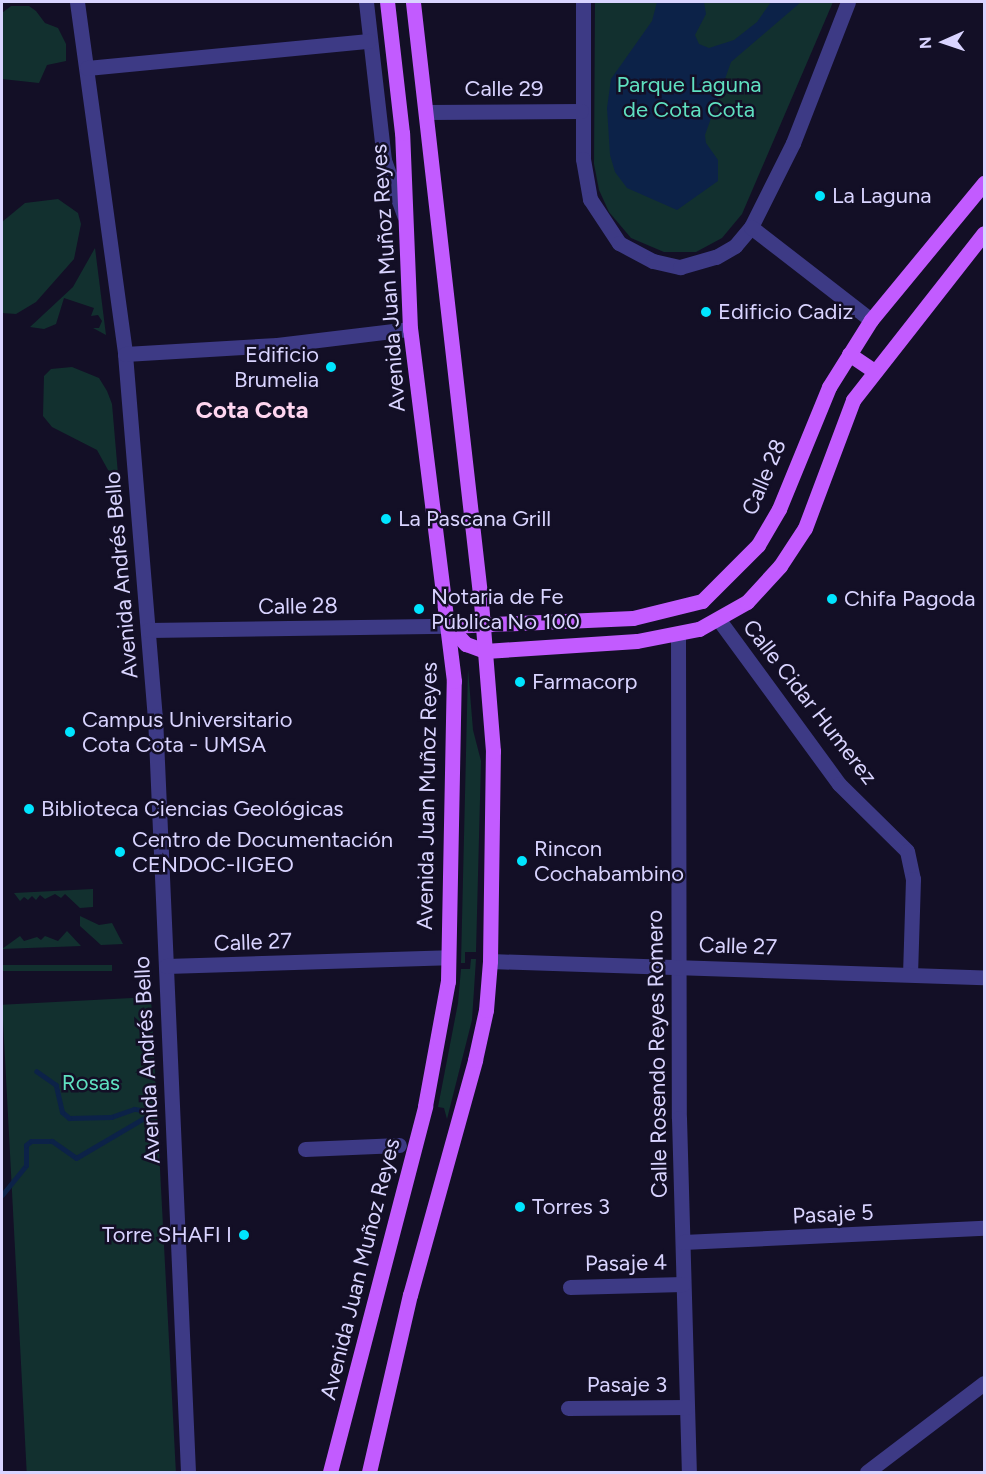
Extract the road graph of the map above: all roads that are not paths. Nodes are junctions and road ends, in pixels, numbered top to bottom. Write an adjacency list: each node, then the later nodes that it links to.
1 (77, 2): 8 (street, Avenida Andrés Bello)
2 (366, 2): 7 (street)
3 (387, 2): 12 (main road, Avenida Juan Muñoz Reyes)
4 (413, 2): 10 (main road)
5 (583, 2): 9 (street)
6 (848, 2): 13 (street)
7 (369, 41): 8 (street); 12 (street)
8 (87, 68): 17 (street, Avenida Andrés Bello)
9 (581, 111): 10 (street, Calle 29); 13 (street)
10 (426, 112): 24 (main road)
11 (984, 183): 15 (main road, Calle 28)
12 (404, 215): 16 (main road, Avenida Juan Muñoz Reyes)
13 (751, 227): 15 (street)
14 (984, 233): 19 (main road)
15 (871, 320): 18 (main road, Calle 28)
16 (410, 329): 17 (street); 23 (main road, Avenida Juan Muñoz Reyes)
17 (125, 354): 25 (street, Avenida Andrés Bello)
18 (849, 354): 19 (main road); 20 (main road, Calle 28)
19 (873, 370): 22 (main road)
20 (702, 601): 21 (main road, Calle 28); 22 (main road)
21 (671, 611): 24 (main road, Calle 28); 26 (main road)
22 (719, 620): 26 (main road); 32 (street, Calle Cidar Humerez)
23 (449, 626): 24 (main road, Calle 28); 25 (street, Calle 28); 27 (main road); 28 (main road, Avenida Juan Muñoz Reyes)
24 (483, 626): 27 (main road)
25 (148, 630): 30 (street, Avenida Andrés Bello)
26 (678, 636): 27 (main road); 31 (street, Calle Rosendo Reyes Romero)
27 (484, 651): 29 (main road)
28 (448, 957): 30 (street, Calle 27); 44 (main road, Avenida Juan Muñoz Reyes)
29 (490, 961): 31 (street, Calle 27); 45 (main road)
30 (166, 966): 43 (street, Avenida Andrés Bello)
31 (678, 967): 32 (street, Calle 27); 37 (street, Calle Rosendo Reyes Romero)
32 (910, 973): 33 (street, Calle 27)
33 (984, 977)
34 (399, 1145): 35 (street)
35 (305, 1149)
36 (984, 1228): 37 (street, Pasaje 5)
37 (683, 1242): 38 (street, Calle Rosendo Reyes Romero)
38 (683, 1284): 39 (street, Pasaje 4); 41 (street, Calle Rosendo Reyes Romero)
39 (570, 1287)
40 (984, 1383): 47 (street)
41 (687, 1407): 42 (street, Pasaje 3); 46 (street, Calle Rosendo Reyes Romero)
42 (568, 1408)
43 (188, 1473)
44 (330, 1473)
45 (369, 1473)
46 (689, 1473)
47 (867, 1473)

